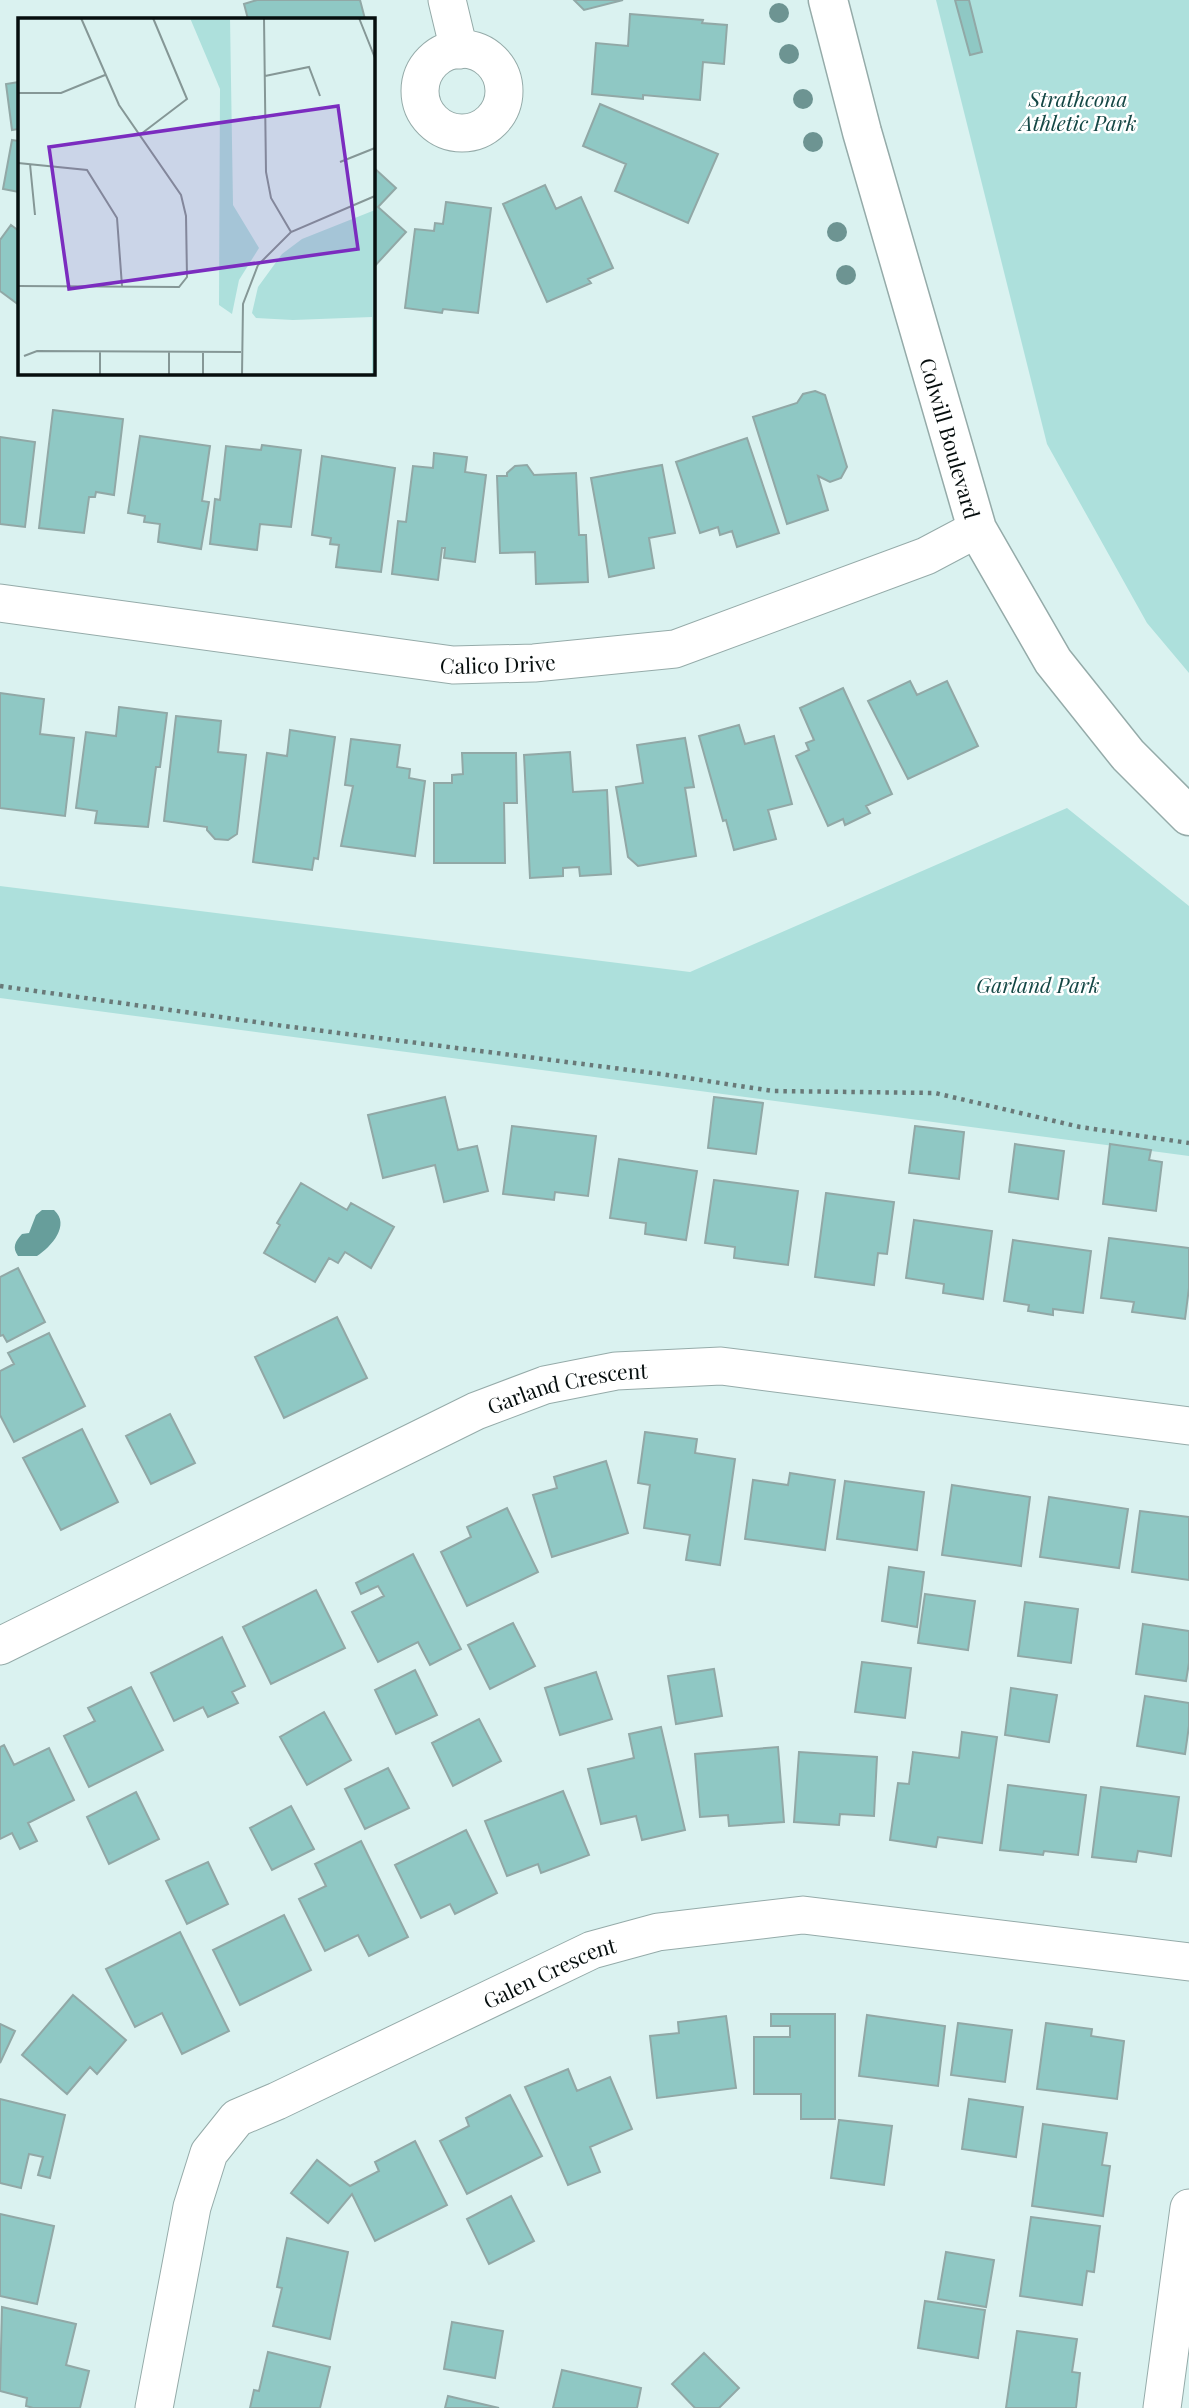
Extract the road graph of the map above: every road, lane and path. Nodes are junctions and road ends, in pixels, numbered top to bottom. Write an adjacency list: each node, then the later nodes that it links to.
1 (447, 0): 3 (street)
2 (828, 0): 4 (street, Colwill Boulevard)
3 (459, 50)
4 (976, 529): 5 (street, Calico Drive); 6 (street, Colwill Boulevard)
5 (0, 603)
6 (1189, 816)
7 (0, 986): 8 (path)
8 (1189, 1143)
9 (1189, 1426): 10 (street, Garland Crescent)
10 (2, 1640)
11 (1189, 1962): 13 (street, Galen Crescent)
12 (1189, 2208): 14 (street)
13 (154, 2408)
14 (1162, 2408)

